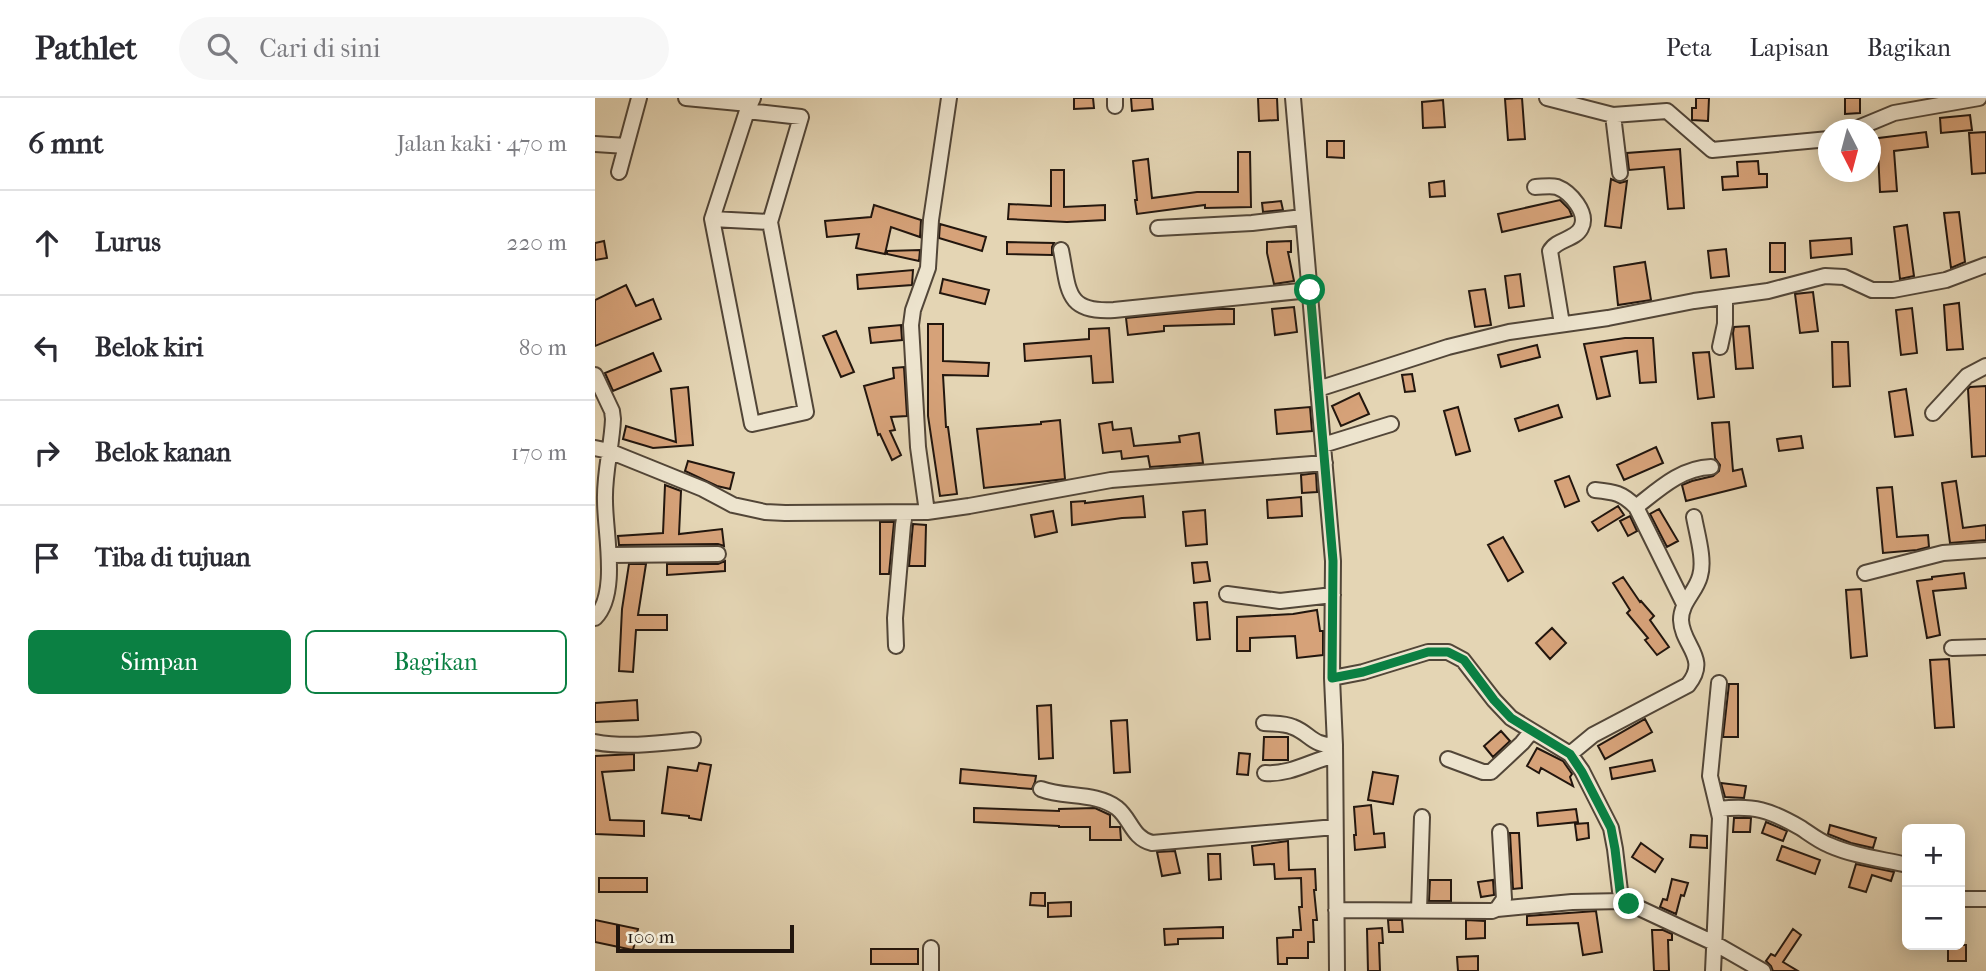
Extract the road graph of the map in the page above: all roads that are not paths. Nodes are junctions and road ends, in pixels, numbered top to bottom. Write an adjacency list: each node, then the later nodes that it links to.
1 (639, 98): 12 (street)
2 (686, 98): 7 (street)
3 (949, 98): 37 (street)
4 (1293, 98): 16 (street)
5 (1548, 98): 8 (street)
6 (1979, 98): 9 (street)
7 (750, 104): 17 (street); 18 (street)
8 (1613, 115): 10 (street); 14 (street)
9 (1880, 119)
10 (1818, 140)
11 (595, 144): 12 (street)
12 (626, 146): 13 (street)
13 (619, 172)
14 (1620, 173)
15 (1535, 187): 24 (street)
16 (1303, 218): 19 (street); 22 (street)
17 (712, 219): 18 (street); 18 (street)
18 (770, 222)
19 (1159, 228)
20 (1061, 250): 22 (street)
21 (1986, 265): 23 (street)
22 (1310, 290): 28 (street)
23 (1725, 297): 24 (street); 25 (street)
24 (1562, 324): 28 (street)
25 (1720, 347)
26 (1986, 366): 29 (street)
27 (595, 376): 32 (street)
28 (1318, 389): 31 (street)
29 (1933, 413)
30 (1391, 424): 31 (street)
31 (1323, 445): 33 (street)
32 (602, 450): 38 (street); 42 (street)
33 (1325, 463): 37 (street); 45 (street)
34 (1711, 467): 36 (street)
35 (1595, 490): 36 (street)
36 (1636, 507): 46 (street)
37 (927, 512): 38 (street)
38 (905, 513): 48 (street)
39 (1695, 517): 46 (street)
40 (1986, 550): 43 (street)
41 (718, 554): 42 (street)
42 (609, 555): 47 (street)
43 (1865, 573)
44 (1227, 594): 45 (street)
45 (1333, 594): 51 (street)
46 (1684, 604): 58 (street)
47 (595, 618)
48 (897, 646)
49 (1986, 647): 50 (street)
50 (1952, 648)
51 (1332, 678): 54 (street); 57 (street)
52 (1719, 683): 62 (street)
53 (1264, 723): 57 (street)
54 (1531, 732): 58 (street); 59 (street)
55 (693, 740): 56 (street)
56 (595, 742)
57 (1335, 750): 60 (street); 64 (street)
58 (1570, 754): 69 (street)
59 (1448, 759)
60 (1265, 773)
61 (1041, 789): 64 (street)
62 (1719, 808): 66 (street); 73 (street)
63 (1422, 817): 72 (street)
64 (1335, 827): 71 (street)
65 (1500, 832): 70 (street)
66 (1902, 864)
67 (1965, 899): 68 (street)
68 (1986, 899)
69 (1624, 901): 70 (street); 73 (street)
70 (1497, 909): 72 (street)
71 (1336, 910): 72 (street); 76 (street)
72 (1419, 910)
73 (1714, 943): 77 (street); 78 (street)
74 (931, 947): 75 (street)
75 (930, 971)
76 (1337, 971)
77 (1713, 971)
78 (1763, 971)

